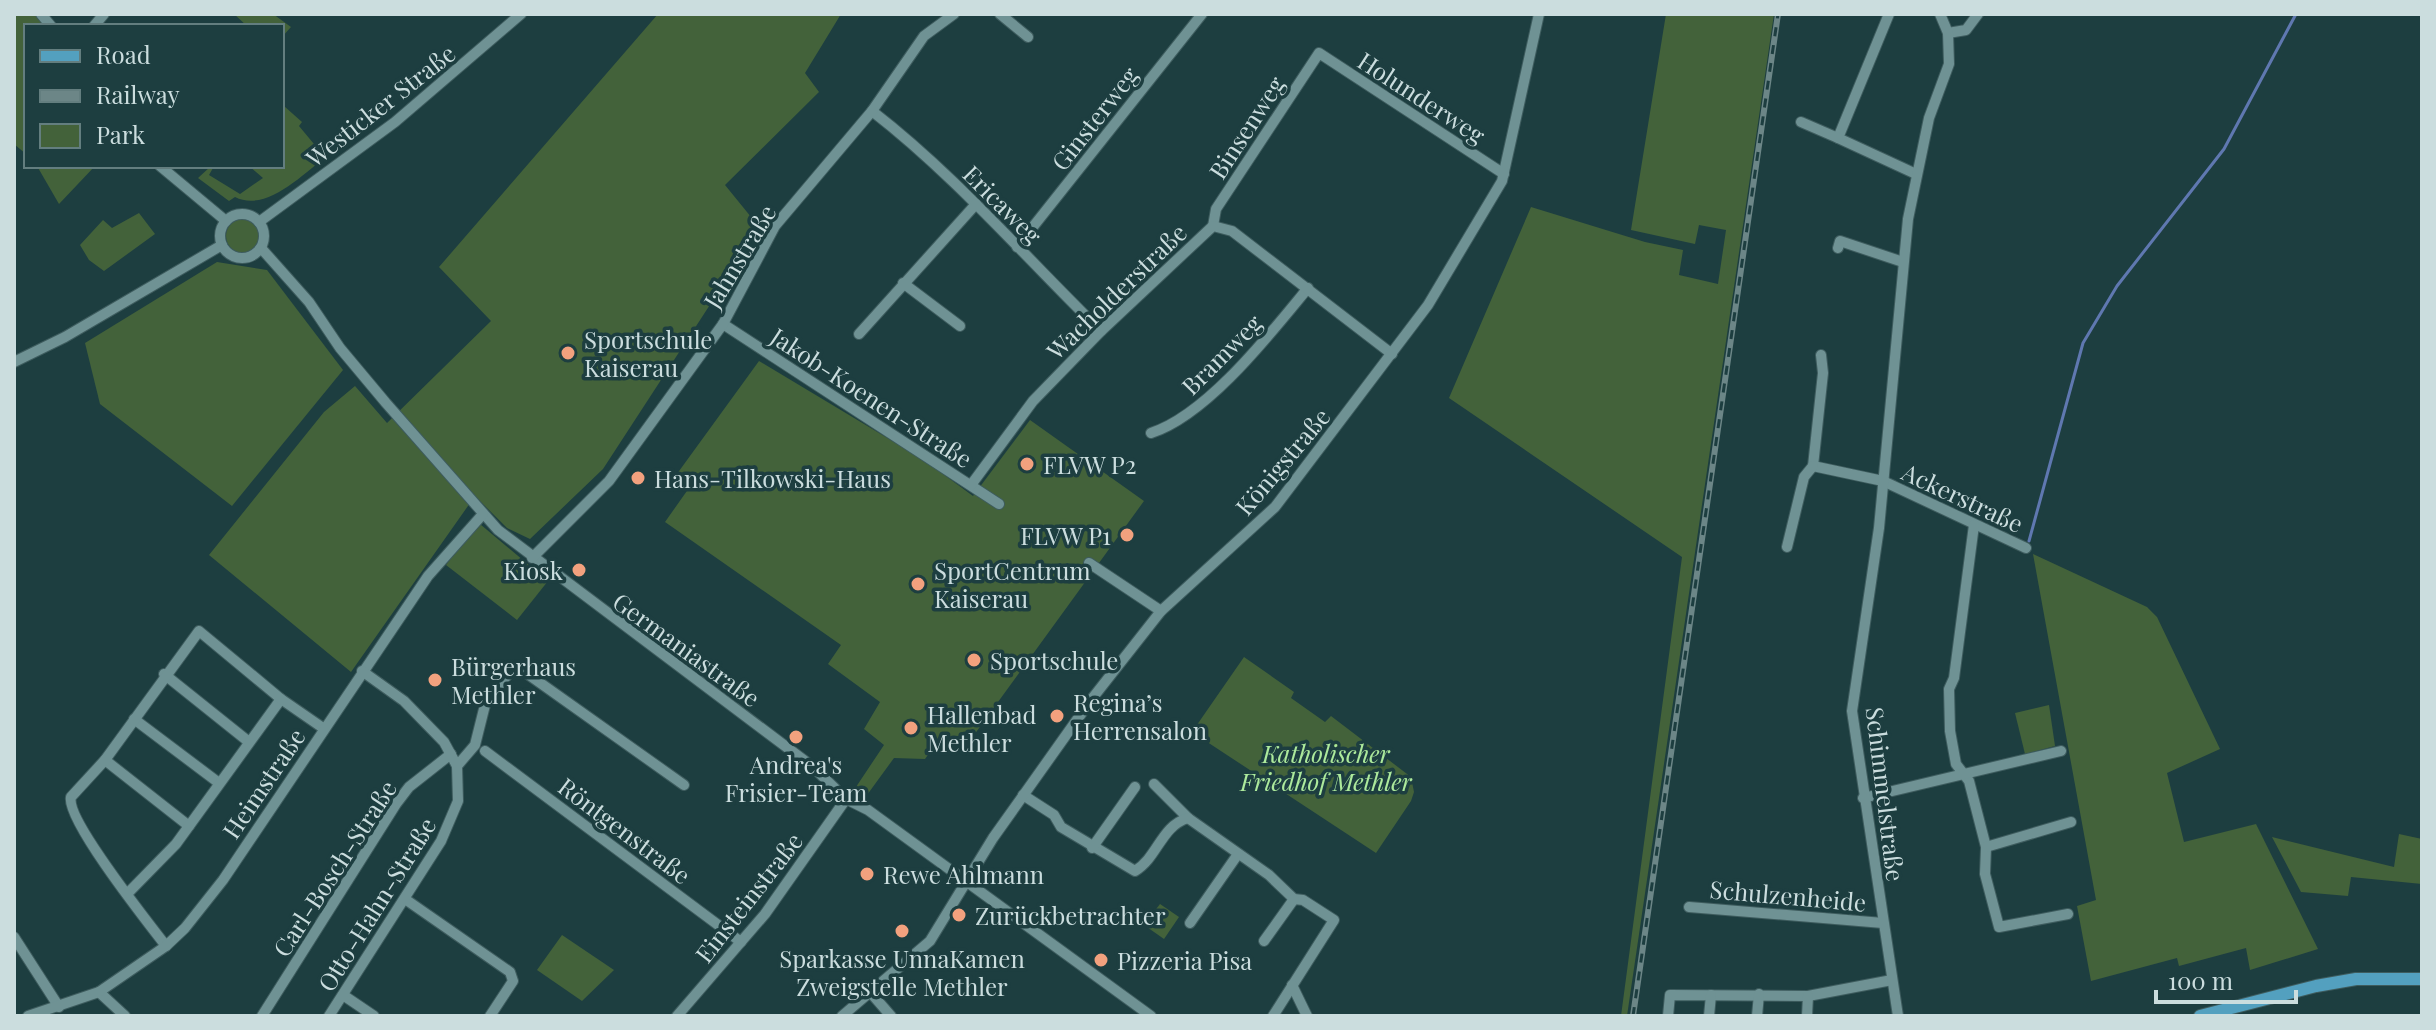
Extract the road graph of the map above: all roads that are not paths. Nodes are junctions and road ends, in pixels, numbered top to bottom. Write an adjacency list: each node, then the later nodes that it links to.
1 (521, 14): 20 (street, Westicker Straße)
2 (954, 14): 12 (street, Jahnstraße)
3 (1000, 14): 10 (street)
4 (1202, 14): 23 (street, Ginsterweg)
5 (1539, 14): 16 (street, Königstraße)
6 (1889, 14): 14 (street)
7 (1940, 14): 9 (street, Schimmelstraße)
8 (1978, 14): 9 (street)
9 (1948, 33): 17 (street, Schimmelstraße)
10 (1028, 37)
11 (1319, 53): 16 (street, Holunderweg); 21 (street, Binsenweg)
12 (872, 111): 18 (street, Ericaweg); 29 (street, Jahnstraße)
13 (1801, 122): 14 (street)
14 (1838, 138): 17 (street)
15 (162, 168): 19 (street)
16 (1504, 174): 33 (street, Königstraße)
17 (1916, 174): 26 (street, Schimmelstraße)
18 (976, 204): 23 (street, Ericaweg); 27 (street)
19 (226, 221): 20 (street); 22 (street)
20 (259, 222): 24 (street)
21 (1213, 226): 28 (street, Wacholderstraße); 31 (street, Wacholderstraße)
22 (222, 245): 24 (street); 35 (street)
23 (1017, 247): 31 (street, Ericaweg)
24 (261, 248): 41 (street, Germaniastraße)
25 (1838, 248): 26 (street)
26 (1903, 262): 38 (street, Schimmelstraße)
27 (903, 283): 30 (street); 32 (street)
28 (1308, 288): 33 (street, Wacholderstraße); 36 (street, Bramweg)
29 (723, 324): 39 (street, Jakob-Koenen-Straße); 45 (street, Jahnstraße)
30 (960, 326)
31 (1101, 331): 39 (street, Wacholderstraße)
32 (859, 334)
33 (1392, 354): 47 (street, Königstraße)
34 (1821, 355): 37 (street)
35 (14, 362)
36 (1151, 433)
37 (1813, 466): 38 (street); 43 (street)
38 (1883, 481): 42 (street, Ackerstraße); 65 (street, Schimmelstraße)
39 (971, 485): 40 (street, Jakob-Koenen-Straße)
40 (999, 504)
41 (483, 514): 45 (street, Germaniastraße); 48 (street, Heimstraße)
42 (1974, 525): 44 (street, Ackerstraße); 59 (street)
43 (1787, 547)
44 (2026, 548)
45 (532, 558): 66 (street, Germaniastraße)
46 (1089, 563): 47 (street)
47 (1161, 611): 64 (street, Königstraße)
48 (362, 671): 52 (street, Heimstraße); 56 (street, Otto-Hahn-Straße)
49 (164, 674): 50 (street); 51 (street); 53 (street)
50 (281, 699): 52 (street); 53 (street)
51 (134, 719): 57 (street); 60 (street)
52 (323, 728): 84 (street, Heimstraße)
53 (249, 742): 60 (street)
54 (485, 751): 83 (street, Röntgenstraße)
55 (2061, 751): 59 (street)
56 (451, 754): 58 (street, Otto-Hahn-Straße); 97 (street, Carl-Bosch-Straße)
57 (105, 760): 69 (street); 74 (street)
58 (457, 766): 62 (street); 75 (street, Otto-Hahn-Straße)
59 (1962, 772): 65 (street); 70 (street)
60 (219, 783): 69 (street)
61 (1154, 784): 67 (street)
62 (684, 785)
63 (1135, 787): 71 (street)
64 (1023, 795): 71 (street); 73 (street, Königstraße)
65 (1863, 798): 80 (street, Schimmelstraße)
66 (846, 799): 73 (street, Germaniastraße); 83 (street, Einsteinstraße)
67 (1188, 818): 71 (street); 72 (street)
68 (2071, 822): 70 (street)
69 (189, 826): 74 (street)
70 (1986, 847): 78 (street)
71 (1092, 848)
72 (1238, 854): 76 (street); 79 (street)
73 (966, 881): 89 (street, Königstraße); 104 (street, Germaniastraße)
74 (127, 894): 84 (street)
75 (405, 899): 91 (street, Otto-Hahn-Straße); 100 (street)
76 (1294, 899): 82 (street); 87 (street)
77 (1689, 907): 80 (street, Schulzenheide)
78 (2068, 914)
79 (1190, 923)
80 (1883, 923): 86 (street, Schimmelstraße)
81 (14, 937): 94 (street)
82 (1264, 941)
83 (741, 942): 101 (street, Einsteinstraße)
84 (166, 946): 88 (street, Heimstraße)
85 (2422, 979): 112 (main road)
86 (1892, 980): 93 (street); 111 (street, Schimmelstraße)
87 (1292, 985): 105 (street); 106 (street)
88 (99, 992): 94 (street, Heimstraße); 96 (street)
89 (871, 993): 102 (street, Königstraße); 103 (street)
90 (1759, 994): 92 (street); 93 (street); 109 (street)
91 (343, 995): 98 (street, Otto-Hahn-Straße); 99 (street)
92 (1711, 995): 107 (street); 108 (street)
93 (1808, 996): 110 (street)
94 (59, 1007): 95 (street, Heimstraße)
95 (28, 1016)
96 (125, 1016)
97 (262, 1016)
98 (329, 1016)
99 (374, 1016)
100 (490, 1016)
101 (677, 1016)
102 (842, 1016)
103 (891, 1016)
104 (1151, 1016)
105 (1273, 1016)
106 (1307, 1016)
107 (1668, 1016)
108 (1709, 1016)
109 (1757, 1016)
110 (1807, 1016)
111 (1898, 1016)
112 (2200, 1016)

